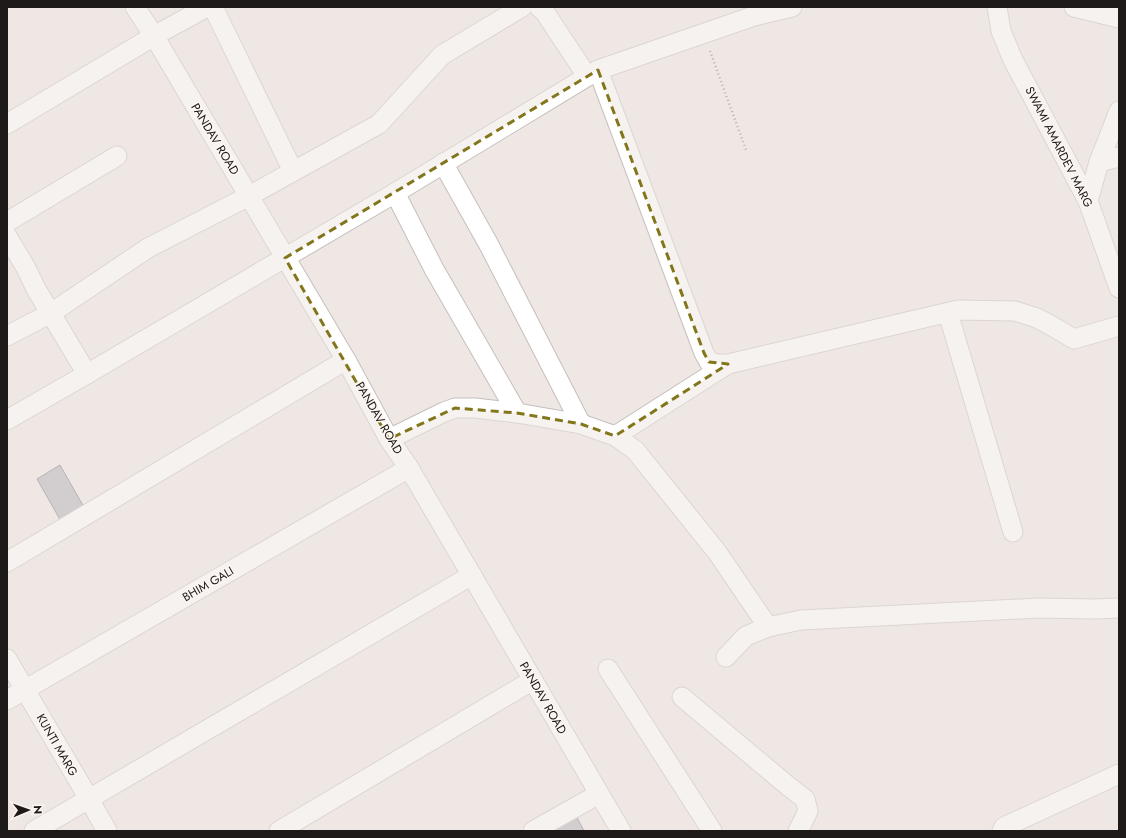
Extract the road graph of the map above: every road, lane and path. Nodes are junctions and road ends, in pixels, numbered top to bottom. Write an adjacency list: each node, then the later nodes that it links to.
1 (135, 7): 11 (street, PANDAV ROAD)
2 (207, 7): 11 (street)
3 (212, 7): 20 (street)
4 (522, 7): 20 (street)
5 (539, 7): 12 (street)
6 (792, 7): 10 (street)
7 (997, 7): 23 (street, SWAMI AMARDEV MARG)
8 (1074, 7): 9 (street)
9 (1119, 18)
10 (704, 33): 12 (street); 15 (path)
11 (154, 36): 14 (street); 22 (street, PANDAV ROAD)
12 (592, 73): 19 (street); 33 (street)
13 (1119, 111): 18 (street)
14 (7, 124)
15 (746, 150)
16 (117, 156): 24 (street)
17 (1119, 157): 18 (street)
18 (1099, 162): 23 (street)
19 (443, 163): 21 (street); 37 (street)
20 (293, 171): 22 (street)
21 (395, 193): 26 (street); 35 (street)
22 (248, 196): 26 (street, PANDAV ROAD); 28 (street)
23 (1088, 201): 27 (street, SWAMI AMARDEV MARG)
24 (7, 222)
25 (7, 236): 28 (street)
26 (285, 258): 32 (street, PANDAV ROAD); 34 (street)
27 (1119, 288)
28 (51, 313): 31 (street); 34 (street)
29 (948, 313): 30 (street); 33 (street); 41 (street)
30 (1119, 326)
31 (7, 336)
32 (346, 360): 39 (street, PANDAV ROAD); 42 (street)
33 (728, 364): 38 (street)
34 (87, 374): 36 (street)
35 (517, 413): 37 (street); 39 (street)
36 (7, 420)
37 (582, 424): 38 (street)
38 (615, 436): 45 (street)
39 (390, 439): 40 (street, PANDAV ROAD)
40 (409, 468): 43 (street, PANDAV ROAD); 50 (street, BHIM GALI)
41 (1013, 532)
42 (7, 562)
43 (472, 575): 49 (street, PANDAV ROAD); 55 (street)
44 (1119, 608): 45 (street)
45 (768, 626): 46 (street)
46 (726, 657)
47 (7, 659): 50 (street, KUNTI MARG)
48 (608, 669): 61 (street)
49 (533, 680): 54 (street, PANDAV ROAD); 58 (street)
50 (26, 689): 52 (street, BHIM GALI); 55 (street, KUNTI MARG)
51 (682, 697): 62 (street)
52 (7, 700)
53 (1119, 774): 63 (street)
54 (599, 794): 59 (street); 60 (street, PANDAV ROAD)
55 (89, 799): 56 (street); 57 (street, KUNTI MARG)
56 (34, 831)
57 (106, 831)
58 (279, 831)
59 (533, 831)
60 (621, 831)
61 (712, 831)
62 (798, 831)
63 (1002, 831)

